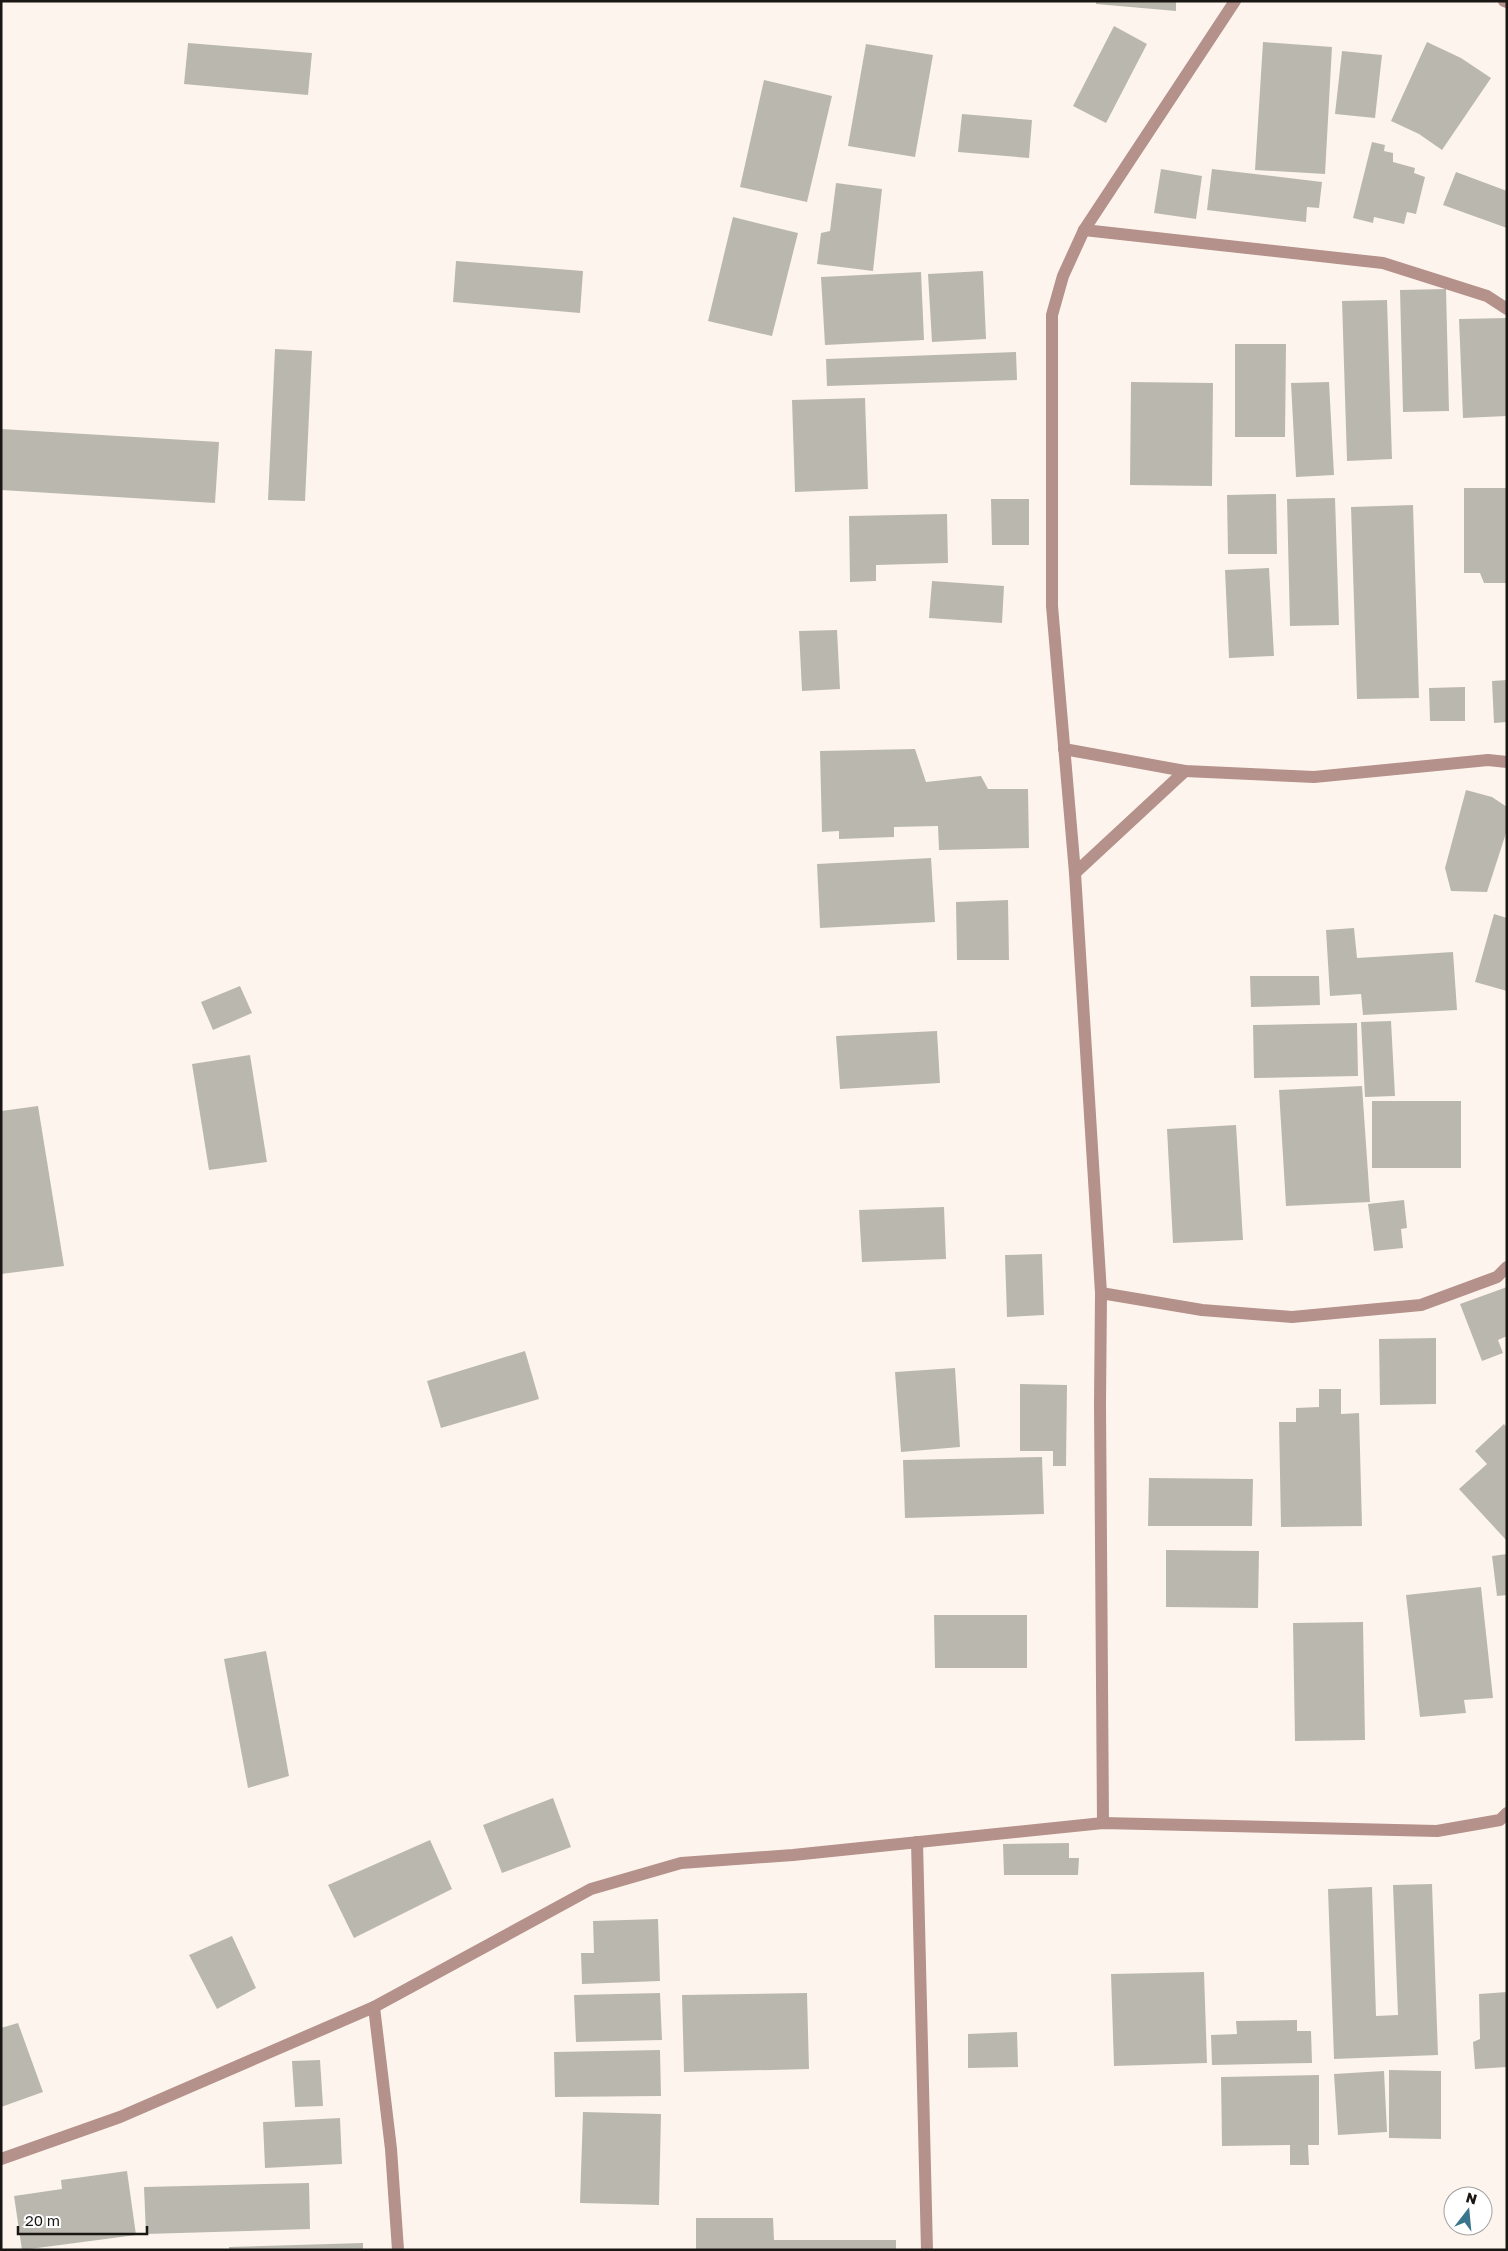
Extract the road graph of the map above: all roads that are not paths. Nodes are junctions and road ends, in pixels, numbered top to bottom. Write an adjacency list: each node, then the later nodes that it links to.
1 (1235, 1): 2 (street)
2 (1084, 230): 3 (street); 4 (street)
3 (1507, 310)
4 (1064, 749): 6 (street); 7 (street)
5 (1507, 762): 6 (street)
6 (1185, 771): 7 (street)
7 (1076, 873): 9 (street)
8 (1507, 1267): 9 (street)
9 (1101, 1293): 11 (street)
10 (1507, 1813): 11 (street)
11 (1103, 1823): 12 (street)
12 (917, 1842): 13 (street); 16 (street)
13 (374, 2007): 14 (street); 15 (street)
14 (1, 2159)
15 (398, 2250)
16 (927, 2250)

